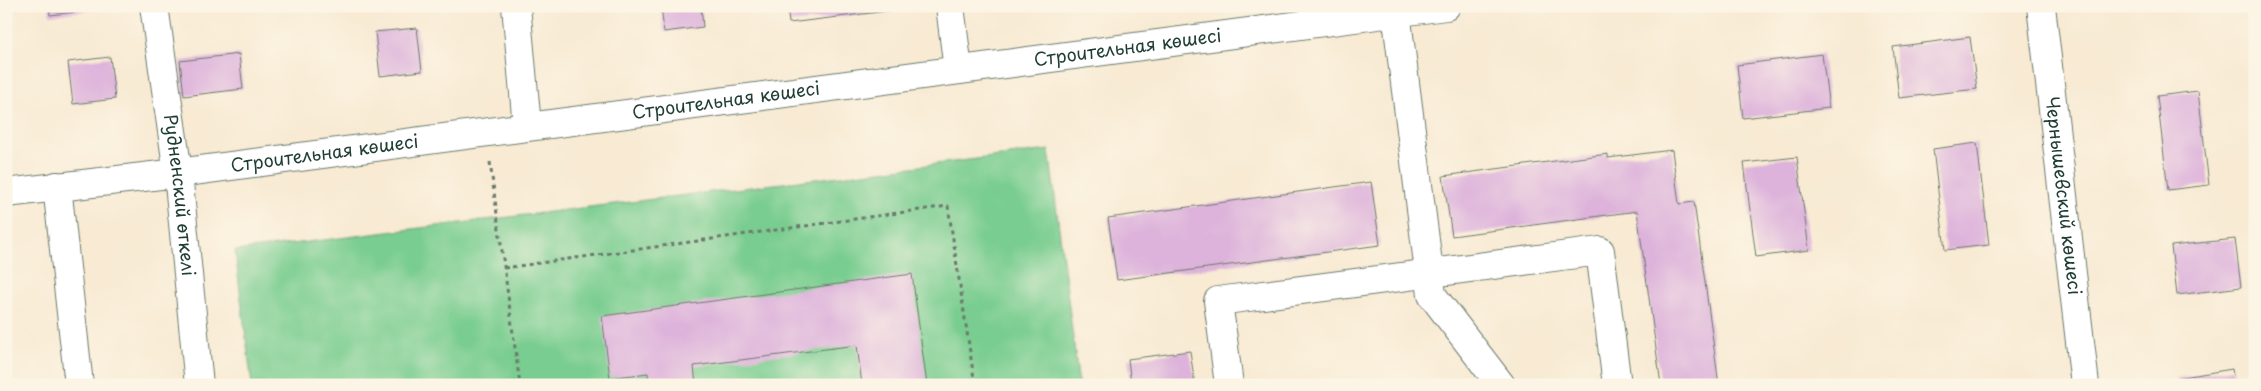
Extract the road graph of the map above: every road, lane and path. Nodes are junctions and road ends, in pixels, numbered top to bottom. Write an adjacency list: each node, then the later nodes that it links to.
1 (154, 6): 11 (street, Рудненский өткелі)
2 (516, 6): 9 (street)
3 (950, 6): 8 (street)
4 (1446, 6): 6 (street, Строительная көшесі)
5 (2041, 6): 23 (street, Чернышевский көшесі)
6 (1396, 12): 7 (street, Строительная көшесі); 15 (street)
7 (1285, 13): 8 (street, Строительная көшесі)
8 (958, 70): 9 (street, Строительная көшесі)
9 (527, 126): 10 (street, Строительная көшесі)
10 (486, 132): 11 (street, Строительная көшесі); 14 (path)
11 (178, 173): 12 (street, Строительная көшесі); 17 (street, Рудненский өткелі)
12 (57, 186): 13 (street, Строительная көшесі); 16 (street)
13 (6, 193)
14 (504, 268): 18 (path); 19 (path)
15 (1429, 274): 20 (street); 21 (street); 22 (street)
16 (79, 385)
17 (199, 385)
18 (520, 385)
19 (975, 385)
20 (1229, 385)
21 (1502, 385)
22 (1617, 385)
23 (2085, 385)

